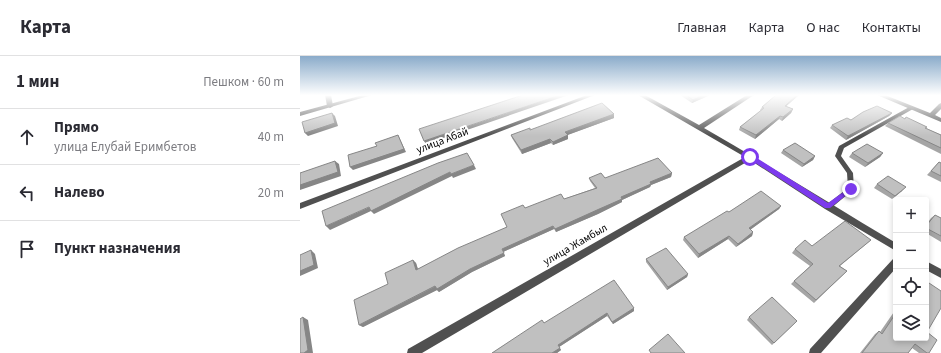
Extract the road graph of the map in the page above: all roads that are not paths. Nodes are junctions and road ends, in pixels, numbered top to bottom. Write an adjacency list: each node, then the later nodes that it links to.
1 (319, 109): 8 (street)
2 (556, 109): 13 (street, улица Абай)
3 (666, 109): 11 (street)
4 (730, 109): 11 (street)
5 (908, 109): 14 (lane)
6 (912, 109): 9 (street)
7 (937, 109): 9 (street)
8 (300, 114)
9 (930, 116): 10 (street)
10 (941, 120)
11 (700, 128): 12 (street)
12 (750, 157): 14 (street); 19 (street, улица Жамбыл)
13 (300, 206)
14 (828, 207): 15 (street)
15 (893, 245)
16 (893, 265): 20 (street)
17 (929, 267): 18 (street)
18 (941, 274)
19 (412, 353)
20 (814, 353)

